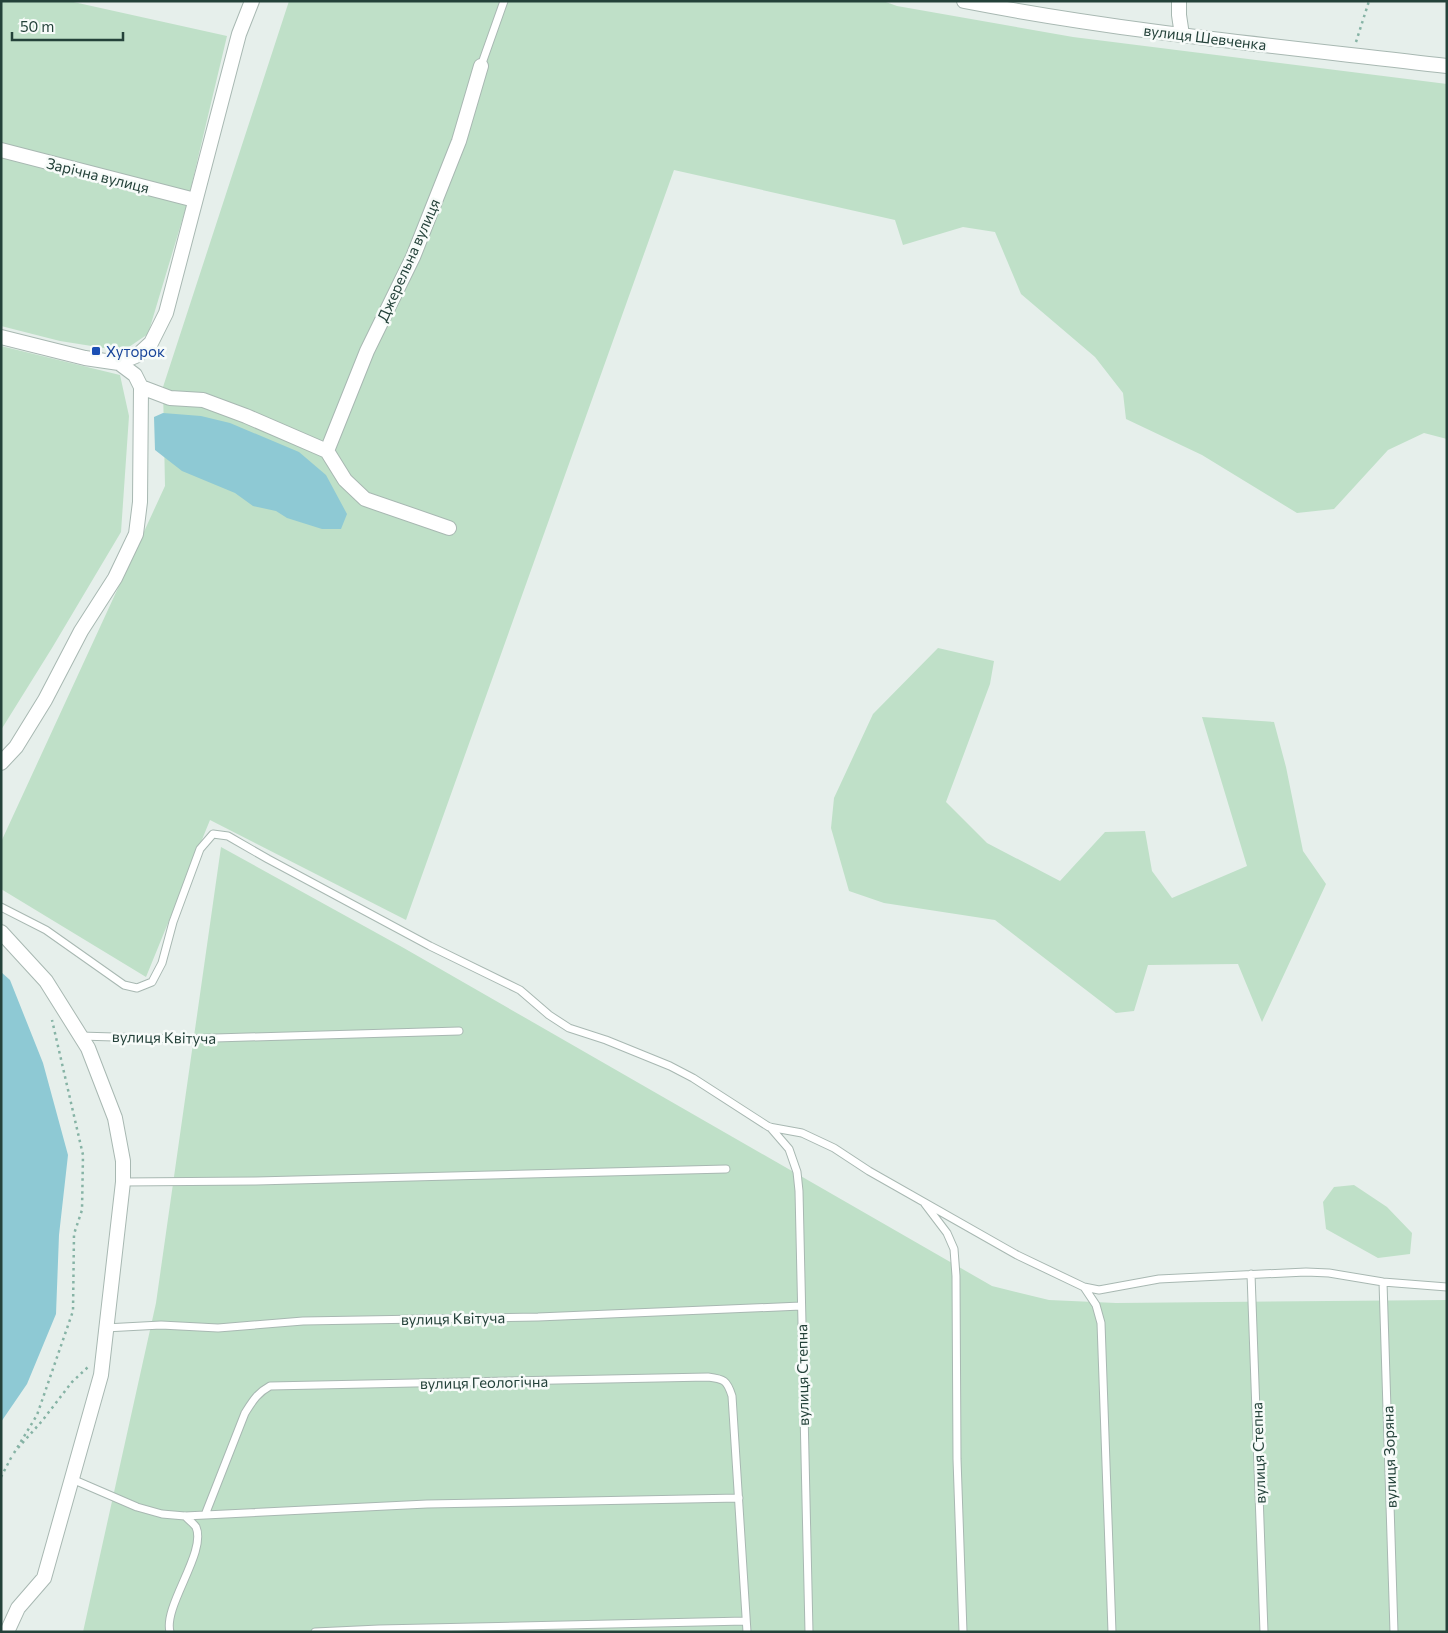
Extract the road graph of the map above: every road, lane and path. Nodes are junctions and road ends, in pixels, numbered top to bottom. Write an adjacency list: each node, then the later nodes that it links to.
1 (252, 1): 11 (street)
2 (504, 1): 8 (lane)
3 (964, 1): 6 (street, вулиця Шевченка)
4 (1179, 1): 6 (street)
5 (1369, 1): 7 (path)
6 (1182, 35): 7 (street, вулиця Шевченка)
7 (1352, 55): 9 (street, вулиця Шевченка)
8 (481, 66): 15 (street, Джерельна вулиця)
9 (1447, 66)
10 (1, 150): 11 (street, Зарічна вулиця)
11 (195, 200): 13 (street)
12 (1, 337): 13 (street)
13 (119, 363): 14 (street)
14 (141, 387): 15 (street); 17 (street)
15 (327, 451): 16 (street)
16 (449, 528)
17 (1, 763)
18 (1, 908): 23 (lane)
19 (1, 932): 22 (street)
20 (52, 1017): 34 (path)
21 (459, 1031): 22 (lane, вулиця Квітуча)
22 (80, 1036): 25 (street)
23 (769, 1127): 26 (lane); 31 (lane, вулиця Степна)
24 (726, 1169): 25 (lane)
25 (123, 1182): 32 (street)
26 (923, 1202): 29 (lane); 46 (lane)
27 (1251, 1274): 28 (lane); 29 (lane); 48 (lane, вулиця Степна)
28 (1383, 1282): 30 (lane); 49 (lane, вулиця Зоряна)
29 (1084, 1287): 47 (lane)
30 (1447, 1287)
31 (800, 1306): 32 (lane, вулиця Квітуча); 45 (lane, вулиця Степна)
32 (105, 1328): 33 (street)
33 (102, 1354): 34 (path); 36 (street)
34 (14, 1453): 35 (path)
35 (1, 1477)
36 (72, 1479): 39 (lane); 41 (street)
37 (739, 1498): 38 (lane); 38 (lane, вулиця Геологічна); 40 (lane, вулиця Геологічна)
38 (204, 1515): 39 (lane)
39 (185, 1516): 42 (lane)
40 (746, 1620): 43 (lane); 44 (lane, вулиця Геологічна)
41 (6, 1632)
42 (170, 1632)
43 (315, 1632)
44 (747, 1632)
45 (809, 1632)
46 (963, 1632)
47 (1112, 1632)
48 (1264, 1632)
49 (1394, 1632)

